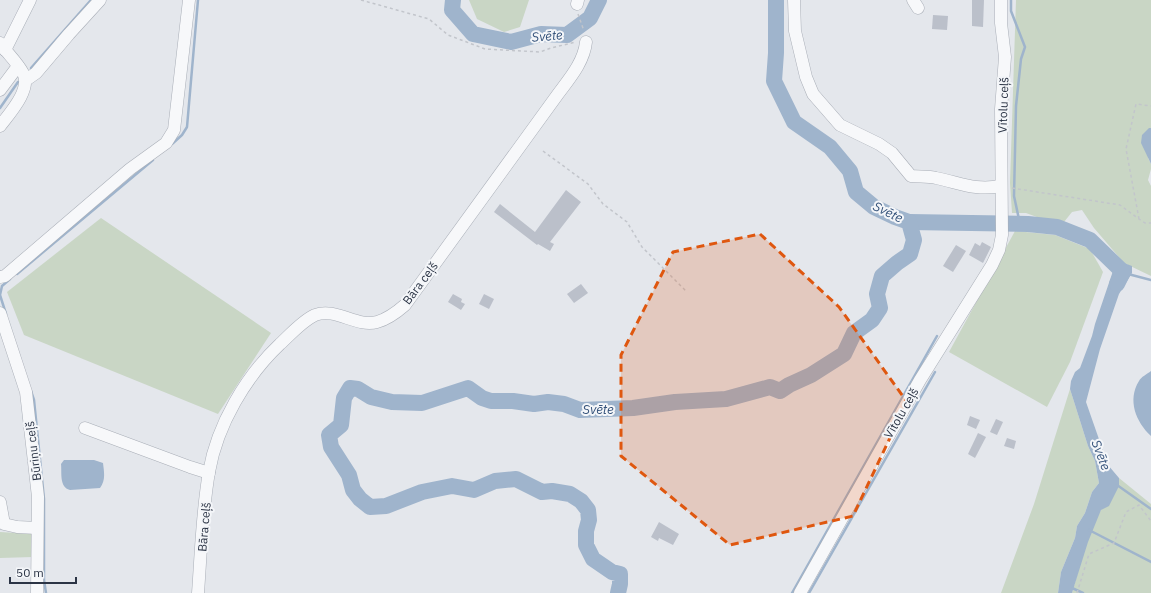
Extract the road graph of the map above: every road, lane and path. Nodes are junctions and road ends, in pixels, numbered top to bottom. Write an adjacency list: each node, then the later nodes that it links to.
1 (30, 0): 9 (street)
2 (100, 0): 11 (street)
3 (189, 0): 19 (street)
4 (361, 0): 8 (path)
5 (794, 0): 16 (street)
6 (1001, 0): 16 (street, Vītolu ceļš)
7 (578, 6): 8 (path)
8 (586, 39): 23 (street, Bāra ceļš)
9 (3, 47): 10 (street)
10 (18, 66): 11 (street); 12 (street)
11 (26, 80): 14 (street)
12 (0, 90)
13 (1151, 106): 17 (path)
14 (0, 126)
15 (543, 151): 20 (path)
16 (1003, 186): 17 (path); 29 (street, Vītolu ceļš)
17 (1139, 219): 18 (path)
18 (1151, 223)
19 (0, 277)
20 (687, 292)
21 (0, 313): 26 (street, Būriņu ceļš)
22 (85, 428): 23 (street)
23 (209, 473): 28 (street, Bāra ceļš)
24 (0, 502): 26 (street)
25 (1151, 521): 30 (path)
26 (37, 528): 27 (street, Būriņu ceļš)
27 (37, 593)
28 (198, 593)
29 (800, 593)
30 (1077, 593)

